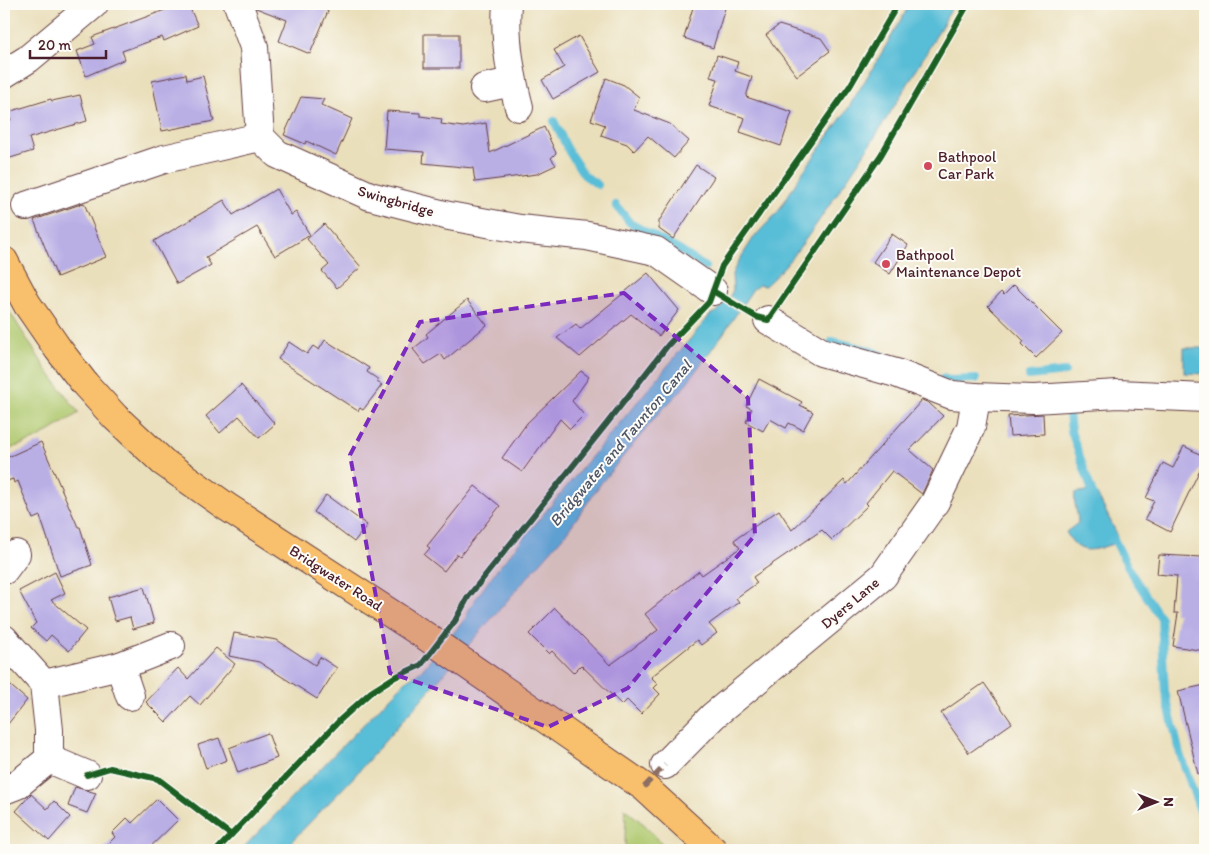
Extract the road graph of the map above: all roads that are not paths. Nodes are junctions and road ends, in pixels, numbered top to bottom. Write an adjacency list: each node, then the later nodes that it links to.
1 (94, 4): 4 (street)
2 (238, 4): 6 (street)
3 (507, 4): 5 (street)
4 (4, 74)
5 (484, 88)
6 (260, 137): 7 (street); 9 (street, Swingbridge)
7 (26, 206)
8 (4, 260): 22 (main road, Bridgwater Road)
9 (713, 291)
10 (768, 320): 11 (street)
11 (975, 397): 12 (street); 19 (street, Dyers Lane)
12 (1205, 398)
13 (4, 639): 16 (street)
14 (171, 646): 15 (street)
15 (120, 666): 16 (street); 17 (street)
16 (44, 684): 18 (street)
17 (130, 696)
18 (48, 759): 20 (street); 21 (street)
19 (666, 765)
20 (87, 775)
21 (4, 790)
22 (713, 850)

